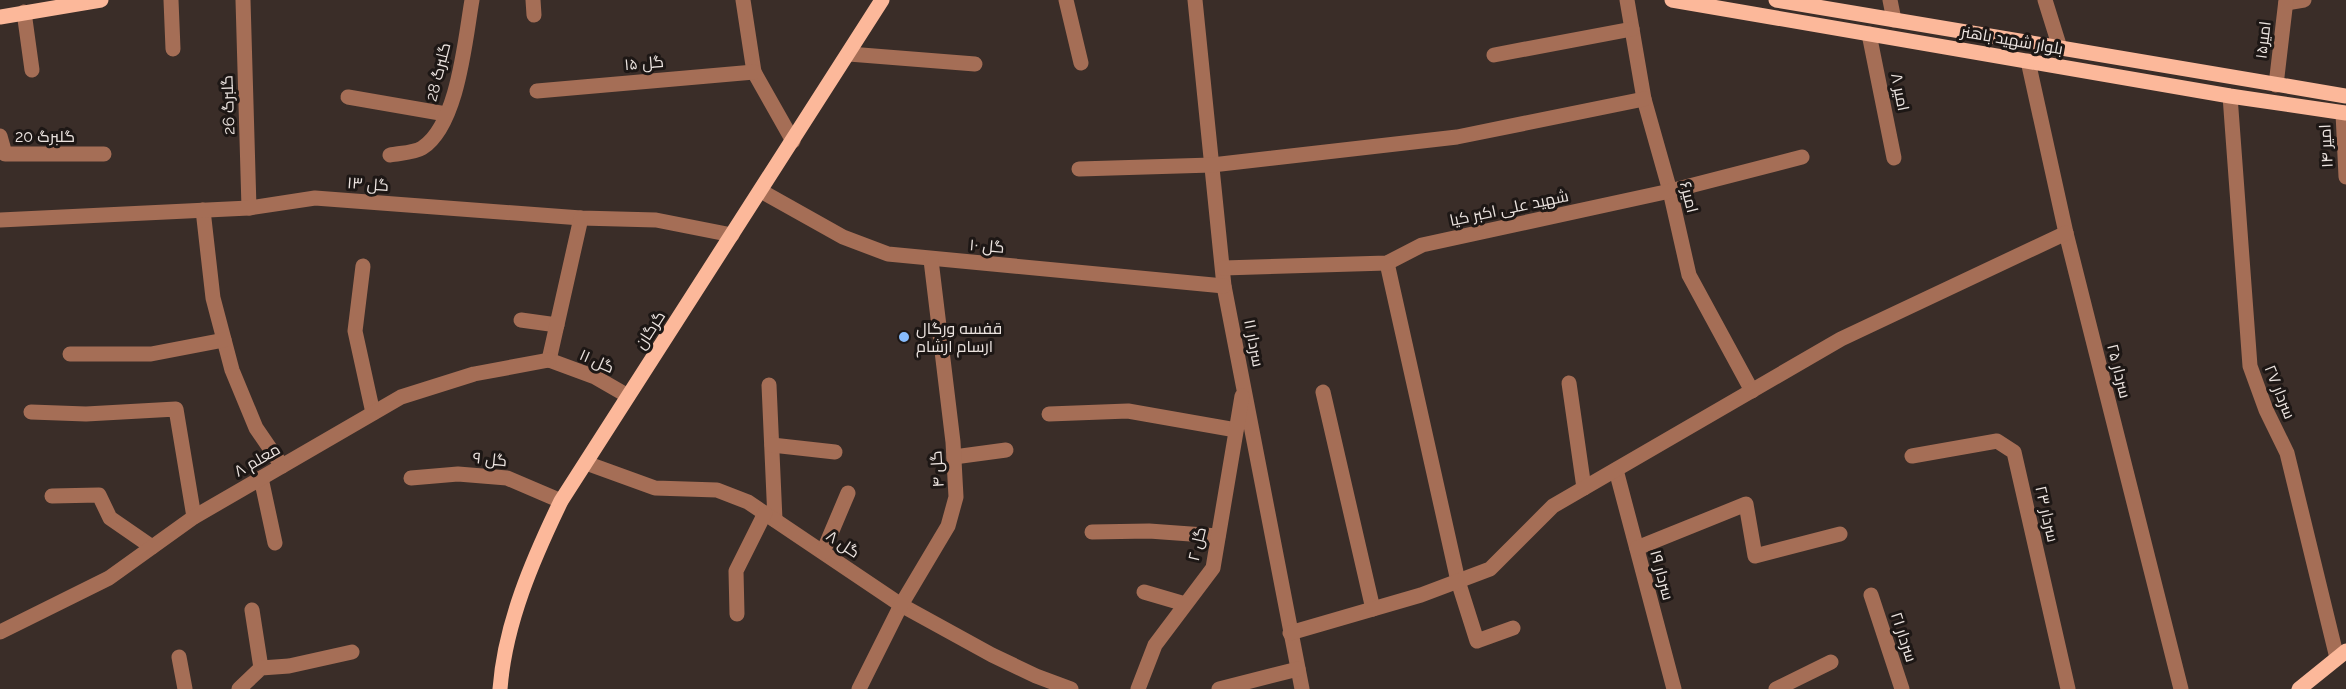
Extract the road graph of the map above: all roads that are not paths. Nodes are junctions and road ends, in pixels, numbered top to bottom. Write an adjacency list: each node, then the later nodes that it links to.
1 (101, 0): 16 (main road)
2 (171, 0): 22 (street)
3 (243, 0): 49 (street, گلبرگ 26)
4 (472, 0): 37 (street, گلبرگ 28)
5 (743, 0): 29 (street)
6 (1066, 0): 26 (street)
7 (1195, 0): 44 (street, سردار ۱۱)
8 (1627, 0): 19 (street, امیر۶)
9 (1672, 0): 20 (main road, بلوار شهید باهنر)
10 (1776, 0): 18 (main road, بلوار شهید باهنر)
11 (1890, 0): 18 (street)
12 (2045, 0): 21 (street)
13 (2304, 0): 14 (street)
14 (2286, 2): 30 (street, امیر۱۵)
15 (881, 3): 23 (main road, گرگان)
16 (24, 12): 17 (main road); 28 (street)
17 (0, 16)
18 (1894, 20): 21 (main road, بلوار شهید باهنر)
19 (1632, 29): 24 (street); 35 (street, امیر۶)
20 (1869, 34): 25 (main road, بلوار شهید باهنر); 43 (street, امیر ۸)
21 (2060, 48): 30 (main road, بلوار شهید باهنر)
22 (173, 49)
23 (849, 54): 27 (street); 39 (main road, گرگان)
24 (1494, 55)
25 (2028, 61): 32 (main road, بلوار شهید باهنر); 53 (street, سردار ۲۵)
26 (1081, 63)
27 (975, 64)
28 (32, 70)
29 (754, 72): 31 (street, گل ۱۵); 39 (street)
30 (2276, 85): 33 (main road, بلوار شهید باهنر)
31 (537, 91)
32 (2230, 96): 36 (main road, بلوار شهید باهنر); 110 (street, سردار ۲۷)
33 (2346, 96)
34 (348, 97): 37 (street)
35 (1644, 99): 44 (street); 48 (street, امیر۶)
36 (2344, 113): 46 (street, امیر ۱۴)
37 (446, 114): 41 (street, گلبرگ 28)
38 (0, 136): 40 (street, گلبرگ 20)
39 (793, 141): 47 (main road, گرگان)
40 (104, 154)
41 (390, 155)
42 (1802, 157): 48 (street, شهید علی اکبر کیا)
43 (1894, 158)
44 (1212, 165): 45 (street); 58 (street, سردار ۱۱)
45 (1078, 169)
46 (2346, 177)
47 (761, 191): 54 (main road, گرگان); 55 (street, گل ۱۰)
48 (1670, 191): 56 (street, شهید علی اکبر کیا); 68 (street, امیر۶)
49 (249, 208): 50 (street, گل ۱۳); 51 (street, گل ۱۳)
50 (203, 210): 52 (street, گل ۱۳); 62 (street)
51 (581, 218): 54 (street, گل ۱۳); 61 (street)
52 (0, 220)
53 (2066, 233): 68 (street); 127 (street, سردار ۲۵)
54 (732, 235): 70 (main road, گرگان)
55 (931, 260): 59 (street, گل ۱۰); 79 (street, گل ۴)
56 (1387, 263): 58 (street, شهید علی اکبر کیا); 98 (street)
57 (363, 266): 72 (street)
58 (1222, 268): 59 (street, سردار ۱۱)
59 (1224, 286): 67 (street, سردار ۱۱)
60 (521, 320): 61 (street)
61 (557, 325): 64 (street)
62 (224, 340): 63 (street); 81 (street)
63 (70, 354)
64 (549, 360): 70 (street, گل ۱۱); 72 (street, معلم ۸)
65 (1569, 383): 85 (street)
66 (769, 385): 75 (street)
67 (1244, 387): 74 (street, گل ۲); 108 (street, سردار ۱۱)
68 (1752, 391): 82 (street)
69 (1323, 392): 103 (street)
70 (628, 396): 80 (main road, گرگان)
71 (31, 412): 89 (street)
72 (373, 413): 81 (street, معلم ۸)
73 (1049, 414): 74 (street)
74 (1236, 430): 93 (street, گل ۲)
75 (772, 445): 77 (street); 90 (street)
76 (1006, 450): 79 (street)
77 (835, 452)
78 (1912, 456): 126 (street, سردار ۲۳)
79 (954, 457): 101 (street, گل ۴)
80 (586, 463): 88 (main road, گرگان); 90 (street, گل ۸)
81 (282, 466): 83 (street, معلم ۸)
82 (1616, 470): 85 (street); 96 (street, سردار ۱۹)
83 (261, 478): 89 (street, معلم ۸); 94 (street)
84 (411, 478): 88 (street, گل ۹)
85 (1584, 488): 98 (street)
86 (848, 493): 97 (street)
87 (52, 496): 95 (street)
88 (561, 501): 117 (main road, گرگان)
89 (194, 517): 95 (street, معلم ۸)
90 (770, 517): 97 (street, گل ۸); 105 (street)
91 (1092, 532): 93 (street)
92 (1840, 534): 96 (street)
93 (1218, 536): 102 (street, گل ۲)
94 (275, 543)
95 (152, 547): 107 (street, معلم ۸)
96 (1636, 548): 123 (street, سردار ۱۹)
97 (823, 552): 101 (street, گل ۸)
98 (1458, 581): 103 (street); 106 (street)
99 (1144, 592): 102 (street)
100 (1871, 595): 125 (street, سردار ۲۱)
101 (901, 604): 118 (street, گل ۴); 119 (street, گل ۸)
102 (1185, 604): 120 (street, گل ۲)
103 (1373, 609): 108 (street)
104 (252, 610): 113 (street)
105 (738, 614)
106 (1513, 628)
107 (0, 632)
108 (1290, 633): 114 (street, سردار ۱۱)
109 (351, 652): 113 (street)
110 (2342, 655): 128 (main road)
111 (179, 657): 115 (street)
112 (1831, 662): 124 (street)
113 (261, 668): 116 (street)
114 (1298, 669): 121 (street); 122 (street, سردار ۱۱)
115 (185, 689)
116 (239, 689)
117 (500, 689)
118 (859, 689)
119 (1071, 689)
120 (1138, 689)
121 (1219, 689)
122 (1302, 689)
123 (1674, 689)
124 (1776, 689)
125 (1902, 689)
126 (2068, 689)
127 (2181, 689)
128 (2299, 689)

